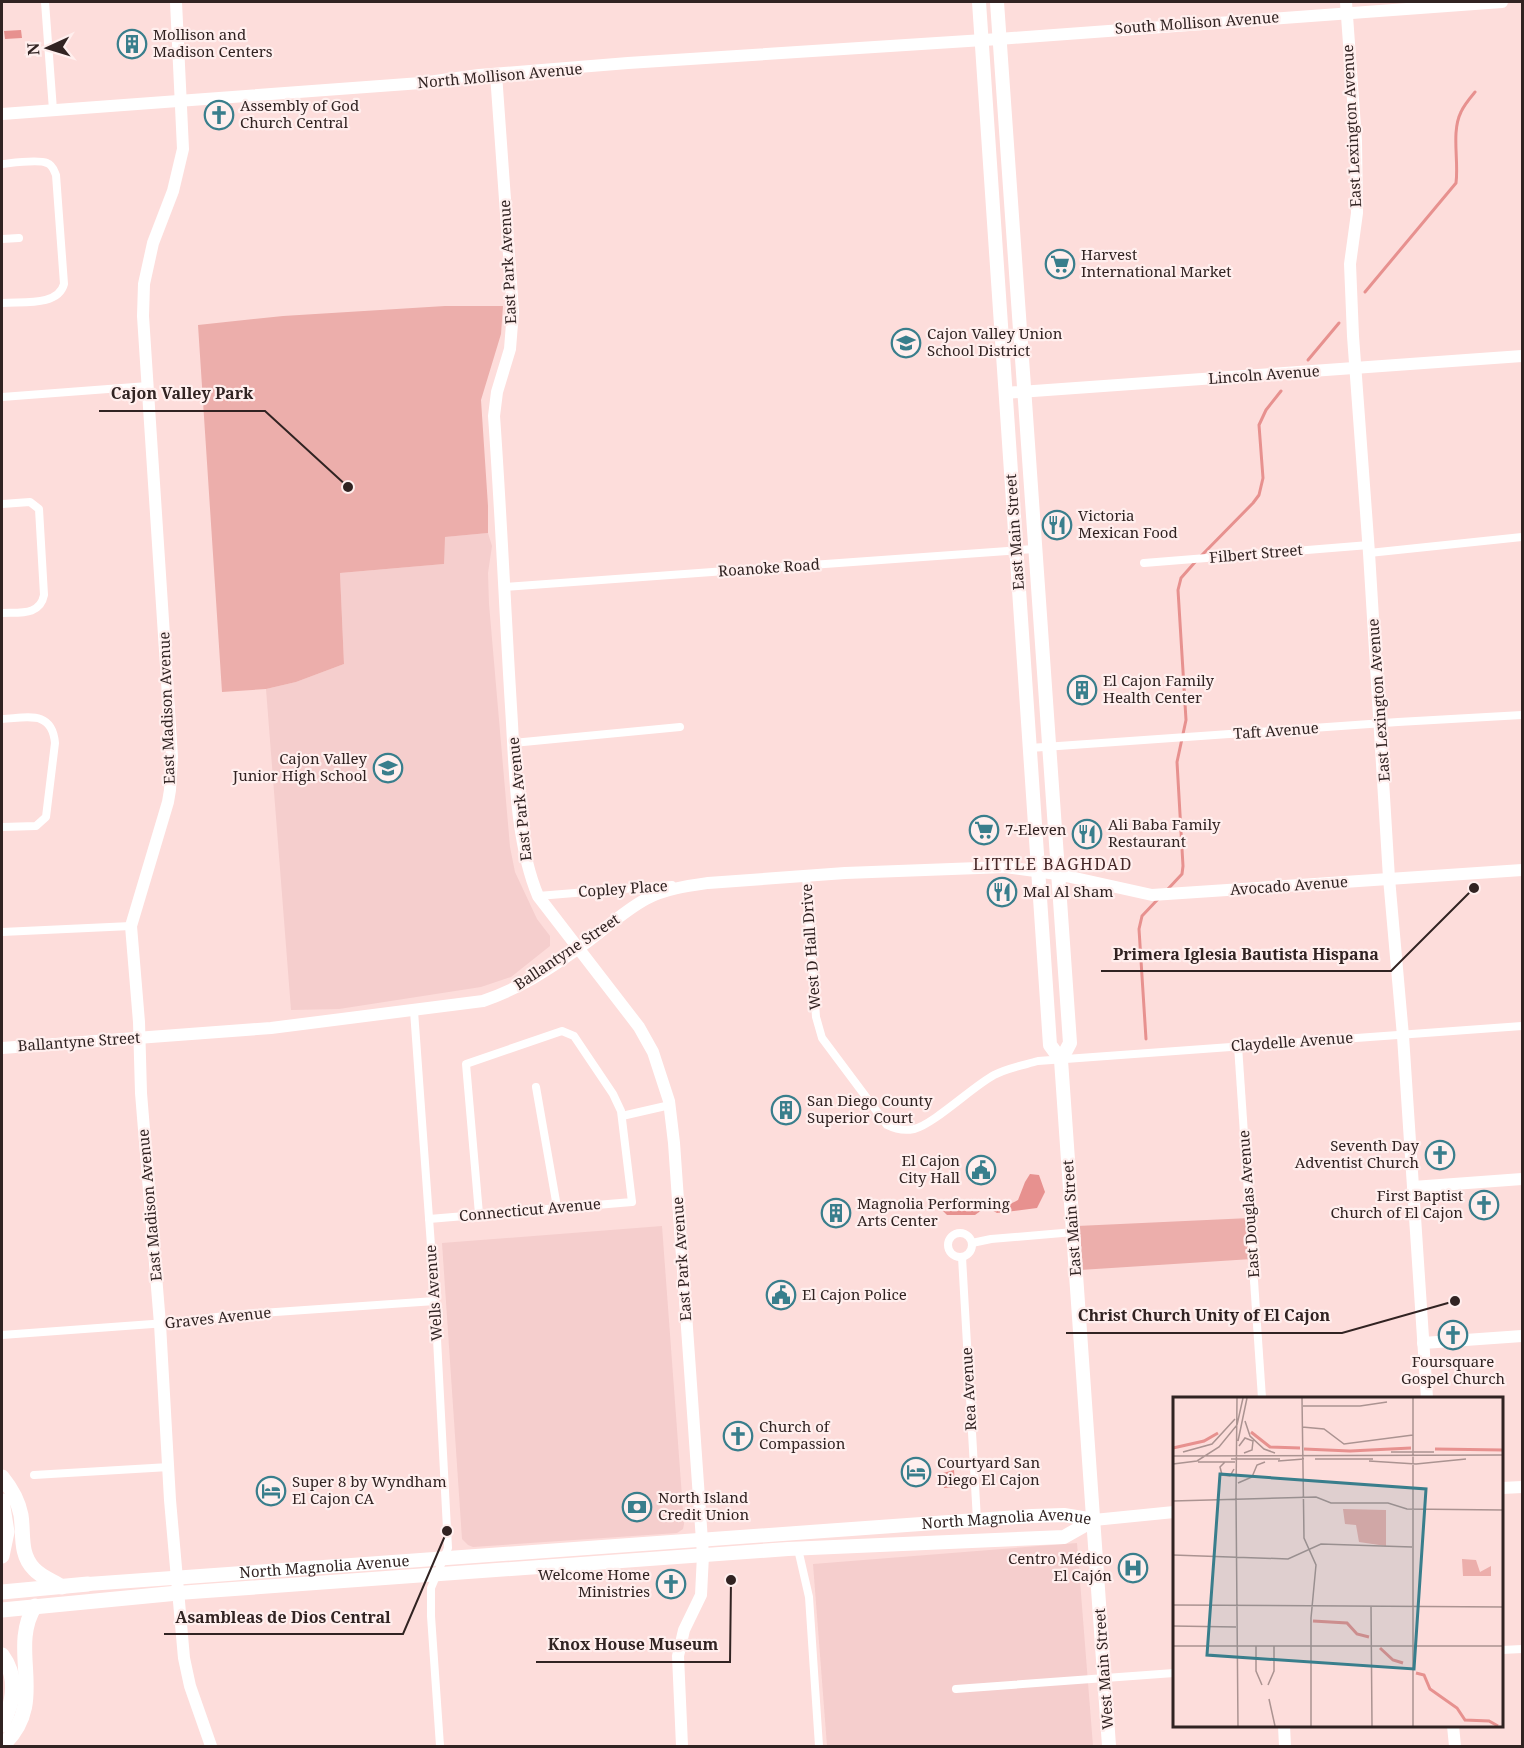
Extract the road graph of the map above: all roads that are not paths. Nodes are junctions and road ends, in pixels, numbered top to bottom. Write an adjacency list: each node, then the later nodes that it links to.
1 (45, 2): 11 (street)
2 (176, 2): 10 (street, East Madison Avenue)
3 (978, 2): 8 (main road, East Main Street)
4 (997, 2): 7 (main road, East Main Street)
5 (1502, 2): 6 (street, South Mollison Avenue)
6 (1346, 7): 7 (street, South Mollison Avenue); 20 (street, East Lexington Avenue)
7 (999, 39): 8 (street, North Mollison Avenue); 16 (main road, East Main Street)
8 (981, 40): 9 (street, North Mollison Avenue); 17 (main road, East Main Street)
9 (496, 74): 10 (street, North Mollison Avenue); 31 (street, East Park Avenue)
10 (182, 102): 11 (street, North Mollison Avenue); 21 (street, East Madison Avenue)
11 (53, 110): 12 (street, North Mollison Avenue)
12 (2, 114)
13 (2, 164): 18 (street)
14 (19, 238): 15 (street)
15 (2, 239)
16 (1017, 277): 17 (main road); 22 (main road, East Main Street)
17 (998, 279): 23 (main road, East Main Street)
18 (2, 303)
19 (1522, 356): 20 (street, Lincoln Avenue)
20 (1356, 368): 22 (street, Lincoln Avenue); 28 (street, East Lexington Avenue)
21 (148, 386): 24 (street); 48 (street, East Madison Avenue)
22 (1025, 392): 23 (street, Lincoln Avenue); 27 (main road, East Main Street)
23 (1005, 393): 29 (main road, East Main Street)
24 (2, 397)
25 (2, 504): 32 (street)
26 (1522, 537): 28 (street, Filbert Street)
27 (1034, 549): 29 (street, Roanoke Road); 38 (main road, East Main Street)
28 (1369, 549): 30 (street, Filbert Street); 35 (street, East Lexington Avenue)
29 (1016, 550): 31 (street, Roanoke Road); 39 (main road, East Main Street)
30 (1143, 563)
31 (504, 588): 37 (street, East Park Avenue)
32 (2, 614)
33 (1522, 715): 35 (street, Taft Avenue)
34 (2, 719): 40 (street)
35 (1380, 723): 38 (street, Taft Avenue); 45 (street, East Lexington Avenue)
36 (680, 727): 37 (street)
37 (513, 743): 47 (street, East Park Avenue)
38 (1050, 747): 39 (street, Taft Avenue); 43 (main road, East Main Street)
39 (1030, 748): 42 (main road, East Main Street)
40 (2, 827)
41 (1522, 870): 45 (street, Avocado Avenue)
42 (1037, 871): 43 (street, Ballantyne Street); 44 (street, Ballantyne Street); 57 (main road, East Main Street)
43 (1057, 874): 45 (street, Avocado Avenue); 57 (main road, East Main Street)
44 (806, 876): 46 (street, Ballantyne Street); 57 (street, West D Hall Drive)
45 (1389, 878): 53 (street, East Lexington Avenue)
46 (708, 883): 47 (street, Copley Place); 50 (street, Ballantyne Street)
47 (538, 896): 50 (street, East Park Avenue)
48 (131, 926): 49 (street); 54 (street, East Madison Avenue)
49 (2, 932)
50 (579, 948): 51 (street, Ballantyne Street); 59 (street, East Park Avenue)
51 (414, 1011): 54 (street, Ballantyne Street); 65 (street, Wells Avenue)
52 (1522, 1026): 53 (street, Claydelle Avenue)
53 (1403, 1036): 55 (street, Claydelle Avenue); 62 (street, East Lexington Avenue)
54 (138, 1038): 56 (street, Ballantyne Street); 70 (street, East Madison Avenue)
55 (1238, 1046): 57 (street, Claydelle Avenue); 74 (street, East Douglas Avenue)
56 (2, 1048)
57 (1061, 1060): 66 (main road, East Main Street)
58 (536, 1087): 63 (street)
59 (670, 1105): 60 (street); 88 (street, East Park Avenue)
60 (621, 1116): 63 (street, Connecticut Avenue); 64 (street)
61 (1522, 1179): 62 (street)
62 (1413, 1187): 73 (street, East Lexington Avenue)
63 (557, 1208): 64 (street, Connecticut Avenue)
64 (479, 1214): 65 (street, Connecticut Avenue)
65 (429, 1219): 69 (street, Wells Avenue)
66 (1074, 1232): 67 (street); 84 (main road, East Main Street)
67 (972, 1243): 68 (street); 68 (street)
68 (962, 1257): 83 (street, Rea Avenue)
69 (435, 1301): 70 (street, Graves Avenue); 91 (street, Wells Avenue)
70 (160, 1324): 71 (street, Graves Avenue); 76 (street, East Madison Avenue)
71 (2, 1335)
72 (1522, 1336): 73 (street)
73 (1423, 1343): 75 (street, East Lexington Avenue)
74 (1262, 1397)
75 (1428, 1397)
76 (169, 1467): 77 (street); 94 (street, East Madison Avenue)
77 (34, 1475)
78 (2, 1477): 95 (highway)
79 (1522, 1487): 80 (street)
80 (1503, 1488)
81 (2, 1501): 90 (highway)
82 (1173, 1512): 84 (street)
83 (977, 1520): 84 (main road, North Magnolia Avenue); 85 (main road, North Magnolia Avenue); 86 (main road)
84 (1094, 1520): 86 (main road, North Magnolia Avenue); 103 (main road, West Main Street)
85 (863, 1529): 87 (main road); 88 (main road, North Magnolia Avenue)
86 (954, 1542): 87 (main road, North Magnolia Avenue)
87 (863, 1547): 89 (main road, North Magnolia Avenue)
88 (703, 1548): 89 (main road, North Magnolia Avenue); 91 (main road, North Magnolia Avenue); 92 (main road, North Magnolia Avenue); 111 (street, East Park Avenue)
89 (798, 1549): 112 (street)
90 (2, 1556)
91 (444, 1558): 92 (street, Wells Avenue); 94 (main road, North Magnolia Avenue)
92 (437, 1573): 94 (main road, North Magnolia Avenue); 110 (street, Wells Avenue)
93 (88, 1584): 94 (main road, North Magnolia Avenue); 95 (highway, North Magnolia Avenue)
94 (177, 1585): 97 (highway, North Magnolia Avenue); 109 (street, East Madison Avenue)
95 (62, 1587): 96 (highway, North Magnolia Avenue)
96 (2, 1592)
97 (35, 1606): 98 (highway, North Magnolia Avenue); 108 (highway)
98 (2, 1610)
99 (1522, 1649): 100 (street)
100 (1503, 1650)
101 (2, 1655): 105 (highway)
102 (1173, 1673): 103 (street)
103 (1105, 1678): 104 (street); 113 (main road, West Main Street)
104 (956, 1689)
105 (2, 1725)
106 (1284, 1727): 114 (street)
107 (1453, 1727): 115 (street)
108 (2, 1746)
109 (211, 1746)
110 (440, 1746)
111 (682, 1746)
112 (819, 1746)
113 (1109, 1746)
114 (1285, 1746)
115 (1455, 1746)

